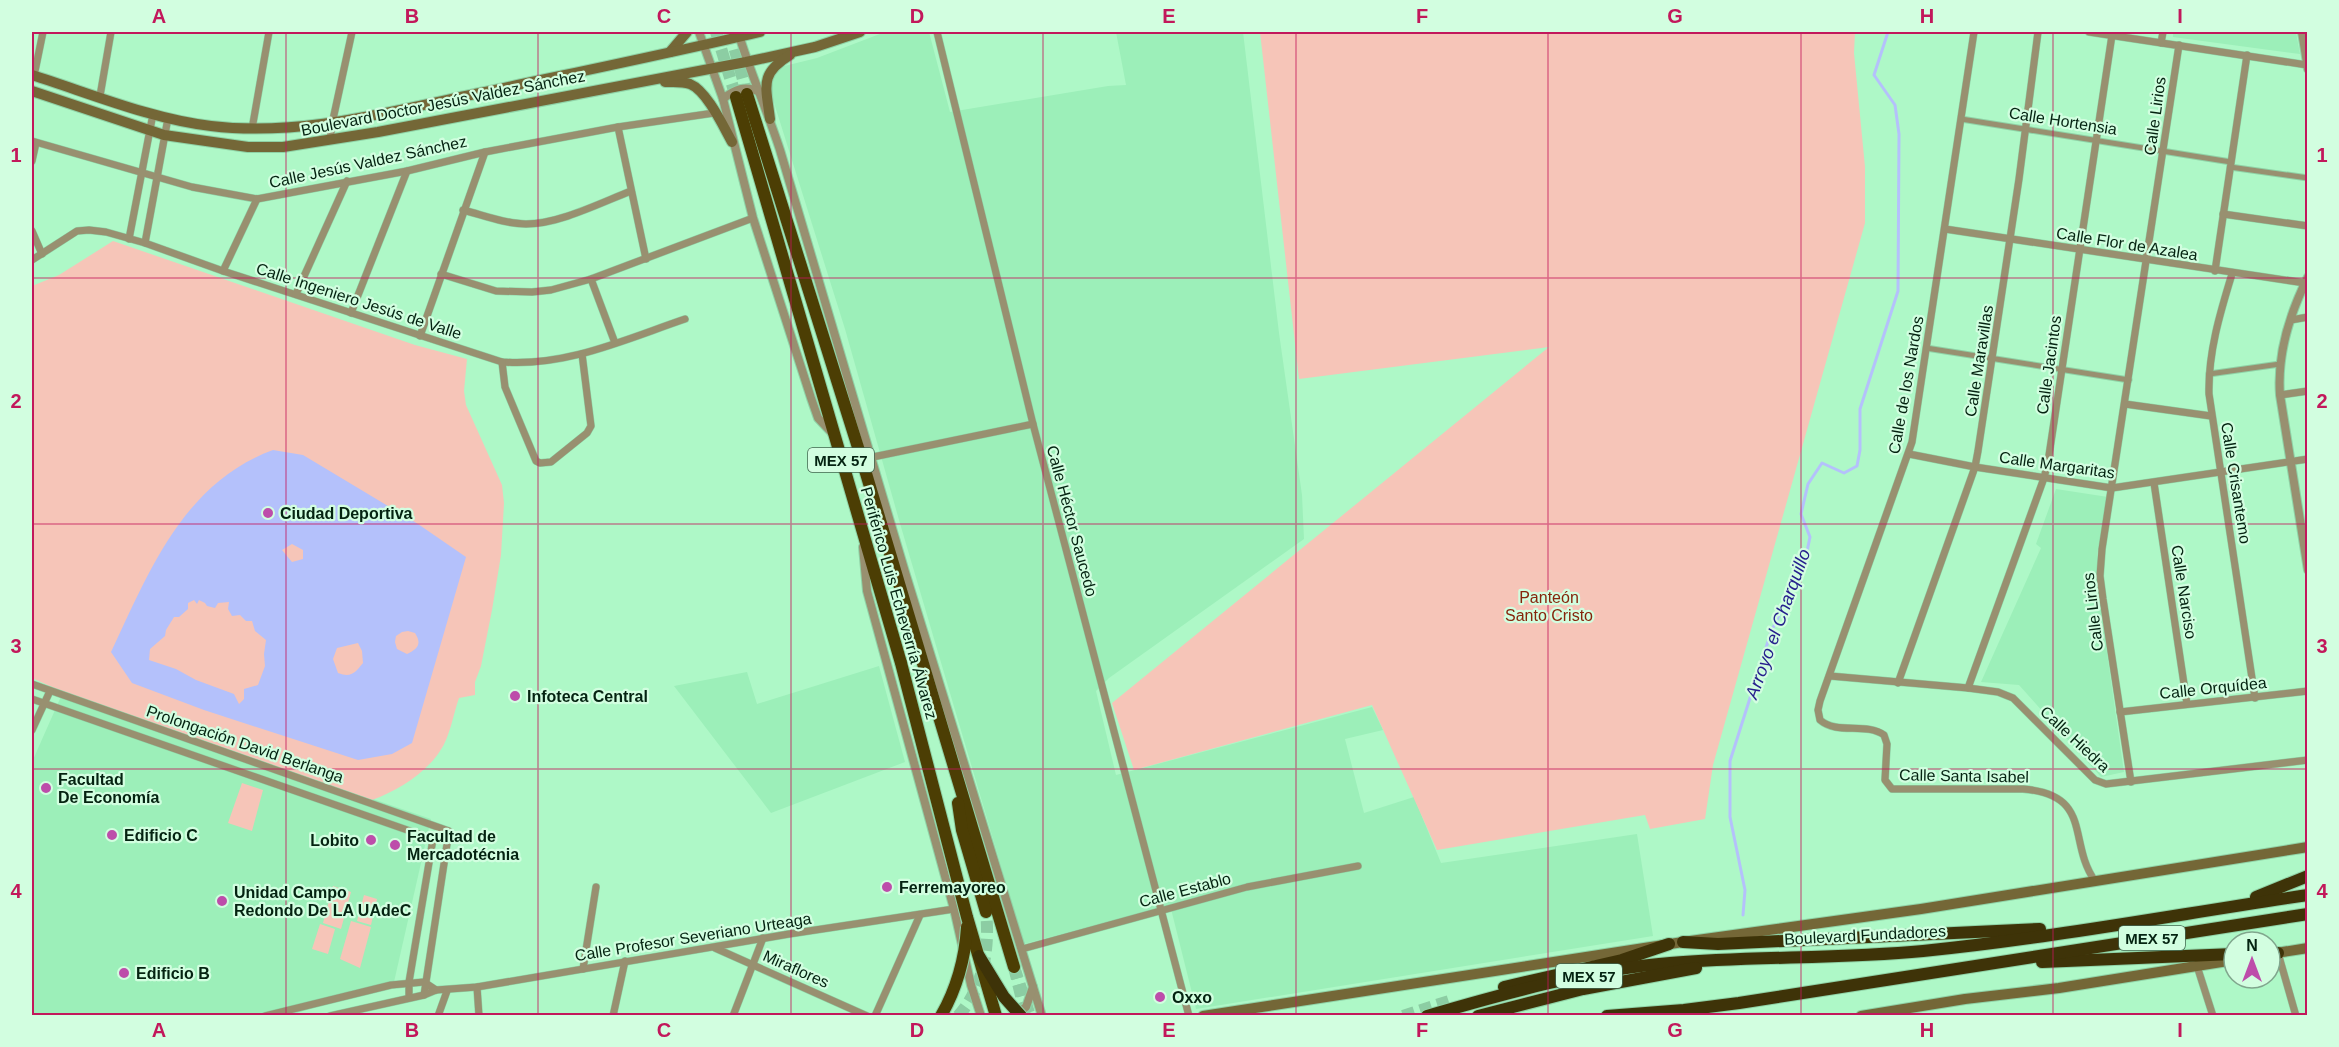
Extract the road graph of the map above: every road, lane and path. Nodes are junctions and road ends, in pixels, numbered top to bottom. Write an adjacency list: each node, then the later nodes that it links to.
1 (42, 32): 26 (street)
2 (111, 32): 30 (street)
3 (269, 32): 39 (street)
4 (352, 32): 37 (street)
5 (687, 32): 21 (main road)
6 (699, 32): 18 (street)
7 (760, 32): 15 (main road, Boulevard Doctor Jesús Valdez Sánchez)
8 (861, 32): 20 (main road, Boulevard Doctor Jesús Valdez Sánchez)
9 (937, 32): 97 (street, Calle Héctor Saucedo)
10 (1974, 32): 35 (street, Calle de los Nardos)
11 (2038, 32): 40 (street, Calle Maravillas)
12 (2092, 32): 16 (street)
13 (2163, 32): 17 (street)
14 (2302, 32): 24 (street)
15 (739, 34): 18 (main road, Boulevard Doctor Jesús Valdez Sánchez); 23 (street)
16 (2112, 35): 17 (street); 44 (street, Calle Jacintos)
17 (2162, 43): 19 (street)
18 (704, 45): 21 (main road, Boulevard Doctor Jesús Valdez Sánchez); 25 (street)
19 (2179, 45): 22 (street); 47 (street, Calle Lirios)
20 (796, 51): 23 (main road, Boulevard Doctor Jesús Valdez Sánchez); 36 (main road)
21 (670, 52): 37 (main road, Boulevard Doctor Jesús Valdez Sánchez)
22 (2247, 56): 24 (street); 50 (street)
23 (746, 62): 25 (main road, Boulevard Doctor Jesús Valdez Sánchez); 29 (street)
24 (2307, 67)
25 (712, 69): 27 (main road, Boulevard Doctor Jesús Valdez Sánchez); 31 (street)
26 (33, 75): 30 (main road, Boulevard Doctor Jesús Valdez Sánchez)
27 (629, 83): 32 (main road); 43 (main road, Boulevard Doctor Jesús Valdez Sánchez)
28 (32, 91): 41 (main road, Boulevard Doctor Jesús Valdez Sánchez)
29 (749, 94): 31 (street); 36 (highway, Periférico Luis Echeverría Álvarez / MEX 57); 98 (highway, Periférico Luis Echeverría Álvarez / MEX 57)
30 (100, 96): 33 (main road, Boulevard Doctor Jesús Valdez Sánchez)
31 (723, 99): 46 (street)
32 (714, 113): 38 (street, Calle Jesús Valdez Sánchez); 46 (main road)
33 (153, 114): 34 (main road, Boulevard Doctor Jesús Valdez Sánchez); 41 (street)
34 (168, 118): 39 (main road, Boulevard Doctor Jesús Valdez Sánchez); 42 (street)
35 (1961, 119): 40 (street, Calle Hortensia); 62 (street, Calle de los Nardos)
36 (763, 121): 100 (highway, Periférico Luis Echeverría Álvarez / MEX 57)
37 (332, 124): 39 (main road, Boulevard Doctor Jesús Valdez Sánchez); 43 (street)
38 (618, 127): 48 (street, Calle Jesús Valdez Sánchez); 56 (street)
39 (252, 129)
40 (2026, 129): 44 (street, Calle Hortensia); 65 (street, Calle Maravillas)
41 (150, 131): 42 (main road, Boulevard Doctor Jesús Valdez Sánchez); 52 (street)
42 (164, 135): 43 (main road, Boulevard Doctor Jesús Valdez Sánchez); 53 (street)
43 (330, 140)
44 (2097, 140): 47 (street, Calle Hortensia); 67 (street, Calle Jacintos)
45 (34, 142): 49 (street); 52 (street, Calle Jesús Valdez Sánchez)
46 (732, 142): 60 (street)
47 (2163, 151): 50 (street, Calle Hortensia); 71 (street, Calle Lirios)
48 (485, 152): 51 (street, Calle Jesús Valdez Sánchez); 58 (street)
49 (32, 161)
50 (2231, 164): 54 (street, Calle Hortensia); 59 (street)
51 (407, 171): 55 (street, Calle Jesús Valdez Sánchez); 79 (street)
52 (144, 173): 53 (street, Calle Jesús Valdez Sánchez); 64 (street)
53 (156, 177): 57 (street, Calle Jesús Valdez Sánchez); 66 (street)
54 (2307, 178)
55 (348, 181): 57 (street, Calle Jesús Valdez Sánchez); 78 (street)
56 (631, 191): 58 (street); 69 (street)
57 (256, 199): 72 (street)
58 (463, 210): 74 (street)
59 (2223, 214): 61 (street); 73 (street)
60 (753, 218): 69 (street); 98 (street)
61 (2307, 226)
62 (1945, 229): 65 (street, Calle Flor de Azalea); 85 (street, Calle de los Nardos)
63 (32, 231): 68 (street)
64 (129, 238): 66 (street, Calle Ingeniero Jesús de Valle); 68 (street, Calle Ingeniero Jesús de Valle)
65 (2011, 240): 67 (street, Calle Flor de Azalea); 87 (street, Calle Maravillas)
66 (145, 243): 72 (street, Calle Ingeniero Jesús de Valle)
67 (2080, 251): 71 (street, Calle Flor de Azalea); 90 (street, Calle Jacintos)
68 (42, 254): 70 (street, Calle Ingeniero Jesús de Valle)
69 (646, 259): 76 (street)
70 (32, 260)
71 (2147, 261): 73 (street, Calle Flor de Azalea); 92 (street, Calle Lirios)
72 (223, 271): 78 (street, Calle Ingeniero Jesús de Valle)
73 (2215, 271): 75 (street, Calle Flor de Azalea)
74 (441, 274): 76 (street); 83 (street)
75 (2232, 274): 77 (street, Calle Flor de Azalea); 91 (street, Calle Crisantemo)
76 (591, 279): 84 (street)
77 (2306, 280): 82 (street)
78 (296, 294): 79 (street, Calle Ingeniero Jesús de Valle)
79 (351, 313): 83 (street, Calle Ingeniero Jesús de Valle)
80 (2307, 317): 82 (street)
81 (685, 319): 84 (street, Calle Ingeniero Jesús de Valle)
82 (2291, 320): 89 (street)
83 (420, 336): 88 (street, Calle Ingeniero Jesús de Valle)
84 (615, 342): 86 (street, Calle Ingeniero Jesús de Valle)
85 (1926, 348): 87 (street); 99 (street, Calle de los Nardos)
86 (582, 354): 88 (street, Calle Ingeniero Jesús de Valle); 88 (street)
87 (1993, 358): 90 (street); 103 (street, Calle Maravillas)
88 (502, 362)
89 (2280, 364): 91 (street); 94 (street)
90 (2061, 370): 92 (street); 105 (street, Calle Jacintos)
91 (2209, 374): 96 (street, Calle Crisantemo)
92 (2129, 380): 95 (street, Calle Lirios)
93 (2307, 391): 94 (street)
94 (2280, 395): 102 (street)
95 (2125, 404): 96 (street); 107 (street, Calle Lirios)
96 (2211, 416): 104 (street, Calle Crisantemo)
97 (1033, 424): 100 (street); 134 (street, Calle Héctor Saucedo)
98 (833, 434): 108 (highway, Periférico Luis Echeverría Álvarez / MEX 57)
99 (1909, 453): 103 (street, Calle Margaritas); 110 (street, Calle de los Nardos)
100 (867, 459): 125 (highway, Periférico Luis Echeverría Álvarez / MEX 57); 146 (street)
101 (2307, 459): 102 (street, Calle Margaritas)
102 (2290, 462): 104 (street, Calle Margaritas); 109 (street)
103 (1975, 467): 105 (street, Calle Margaritas); 111 (street, Calle Maravillas)
104 (2221, 473): 106 (street, Calle Margaritas); 116 (street, Calle Crisantemo)
105 (2044, 477): 107 (street, Calle Margaritas); 113 (street, Calle Jacintos)
106 (2154, 483): 107 (street, Calle Margaritas); 119 (street, Calle Narciso)
107 (2112, 488): 120 (street, Calle Lirios)
108 (860, 523): 133 (street); 138 (highway, Periférico Luis Echeverría Álvarez / MEX 57, bridge)
109 (2307, 570)
110 (1830, 676): 111 (street, Calle Hiedra); 121 (street, Calle de los Nardos)
111 (1898, 683): 113 (street, Calle Hiedra)
112 (32, 684): 114 (street, Prolongación David Berlanga)
113 (1968, 688): 124 (street, Calle Hiedra)
114 (50, 691): 118 (street); 160 (street, Prolongación David Berlanga)
115 (2307, 691): 116 (street, Calle Orquídea)
116 (2255, 698): 119 (street, Calle Orquídea)
117 (32, 699): 118 (street, Prolongación David Berlanga)
118 (44, 704): 122 (street); 159 (street, Prolongación David Berlanga)
119 (2187, 704): 120 (street, Calle Orquídea)
120 (2121, 712): 124 (street, Calle Lirios)
121 (1829, 725): 129 (street, Calle Santa Isabel)
122 (32, 730)
123 (2307, 760): 124 (street, Calle Hiedra)
124 (2131, 782)
125 (958, 787): 135 (highway); 155 (highway, Periférico Luis Echeverría Álvarez / MEX 57)
126 (2307, 848): 129 (main road)
127 (1358, 866): 134 (street, Calle Establo)
128 (2307, 876): 132 (highway)
129 (2095, 880): 140 (main road)
130 (596, 887): 157 (street)
131 (2307, 895): 132 (highway, Boulevard Fundadores / MEX 57)
132 (2233, 906): 139 (highway, Boulevard Fundadores / MEX 57)
133 (954, 909): 137 (street, Calle Profesor Severiano Urteaga); 168 (street)
134 (1163, 911): 146 (street, Calle Establo); 184 (street, Calle Héctor Saucedo)
135 (986, 912)
136 (2307, 914): 153 (highway, MEX 57)
137 (920, 915): 141 (street, Calle Profesor Severiano Urteaga); 177 (street)
138 (967, 917): 149 (highway, Periférico Luis Echeverría Álvarez / MEX 57, bridge); 178 (highway, bridge)
139 (2125, 923): 140 (highway); 150 (highway, Boulevard Fundadores / MEX 57)
140 (1755, 937): 142 (highway)
141 (764, 938): 144 (street, Calle Profesor Severiano Urteaga); 154 (street)
142 (1683, 942): 143 (main road)
143 (1669, 944): 167 (highway); 185 (main road)
144 (715, 948): 151 (street, Calle Profesor Severiano Urteaga); 154 (street, Miraflores)
145 (2307, 948): 147 (main road)
146 (1022, 949): 161 (street)
147 (2282, 952)
148 (2222, 954): 153 (highway)
149 (979, 956): 180 (highway, Periférico Luis Echeverría Álvarez / MEX 57, bridge); 182 (highway, bridge)
150 (1756, 957): 186 (highway, Boulevard Fundadores / MEX 57); 187 (highway)
151 (625, 961): 157 (street, Calle Profesor Severiano Urteaga); 174 (street)
152 (2222, 962): 156 (main road)
153 (1996, 963): 169 (highway, MEX 57)
154 (753, 965): 175 (street); 176 (street, Miraflores)
155 (1014, 966)
156 (2197, 966): 190 (main road); 191 (street)
157 (583, 969): 162 (street, Calle Profesor Severiano Urteaga)
158 (2282, 978): 192 (street)
159 (410, 982): 160 (street); 166 (street); 170 (street)
160 (424, 982): 163 (street); 165 (street)
161 (1034, 985): 181 (street); 183 (street)
162 (477, 987): 164 (street, Calle Profesor Severiano Urteaga); 173 (street)
163 (436, 990): 164 (street, Calle Profesor Severiano Urteaga); 165 (street, Calle Profesor Severiano Urteaga)
164 (447, 990): 172 (street)
165 (424, 995): 166 (street, Calle Profesor Severiano Urteaga)
166 (409, 997): 171 (street, Calle Profesor Severiano Urteaga)
167 (1452, 1000)
168 (976, 1002): 179 (street); 180 (street)
169 (1678, 1013): 188 (highway, MEX 57); 189 (highway)
170 (264, 1016)
171 (330, 1016)
172 (438, 1016)
173 (479, 1016)
174 (613, 1016)
175 (733, 1016)
176 (867, 1016)
177 (875, 1016)
178 (941, 1016)
179 (981, 1016)
180 (996, 1016)
181 (1015, 1016)
182 (1021, 1016)
183 (1042, 1016)
184 (1189, 1016)
185 (1203, 1016)
186 (1427, 1016)
187 (1478, 1016)
188 (1607, 1016)
189 (1666, 1016)
190 (1861, 1016)
191 (2212, 1016)
192 (2296, 1016)

